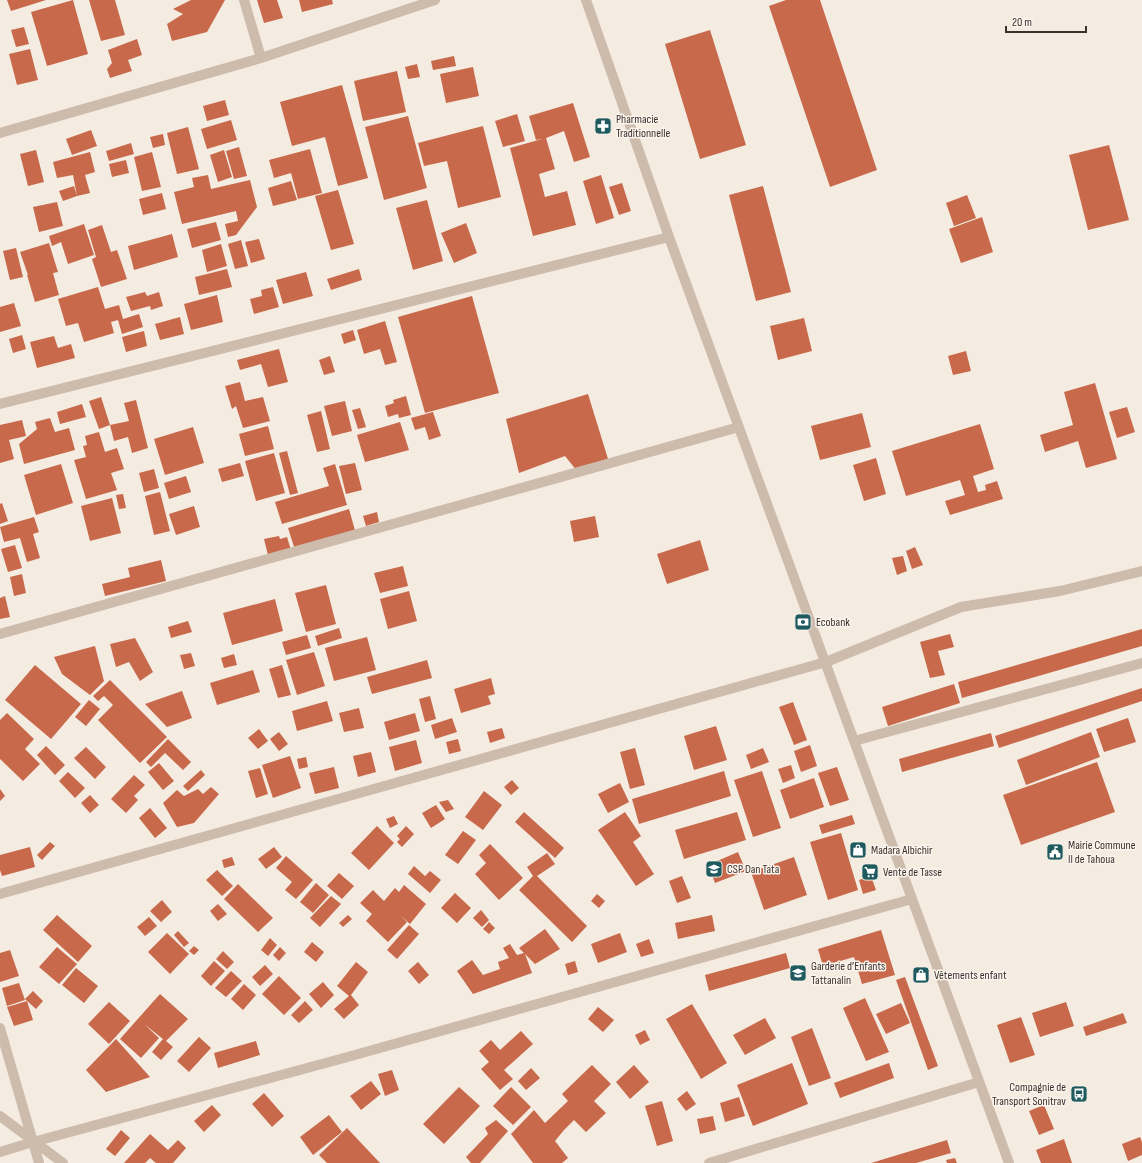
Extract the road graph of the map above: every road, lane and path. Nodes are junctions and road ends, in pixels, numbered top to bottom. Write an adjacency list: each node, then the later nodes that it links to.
1 (244, 0): 4 (street)
2 (435, 0): 4 (street)
3 (586, 0): 6 (street)
4 (261, 58): 5 (street)
5 (0, 133)
6 (669, 237): 7 (street); 8 (street)
7 (0, 404)
8 (739, 427): 10 (street); 11 (street)
9 (1142, 571): 11 (street)
10 (0, 634)
11 (826, 662): 13 (street); 14 (street)
12 (1142, 663): 13 (street)
13 (854, 741): 15 (street)
14 (0, 894)
15 (912, 899): 17 (street); 19 (street)
16 (0, 1028): 19 (street)
17 (979, 1082): 23 (street); 24 (street)
18 (0, 1116): 19 (street)
19 (33, 1142): 20 (street); 21 (street); 22 (street)
20 (0, 1152)
21 (39, 1163)
22 (63, 1163)
23 (710, 1163)
24 (1009, 1163)

